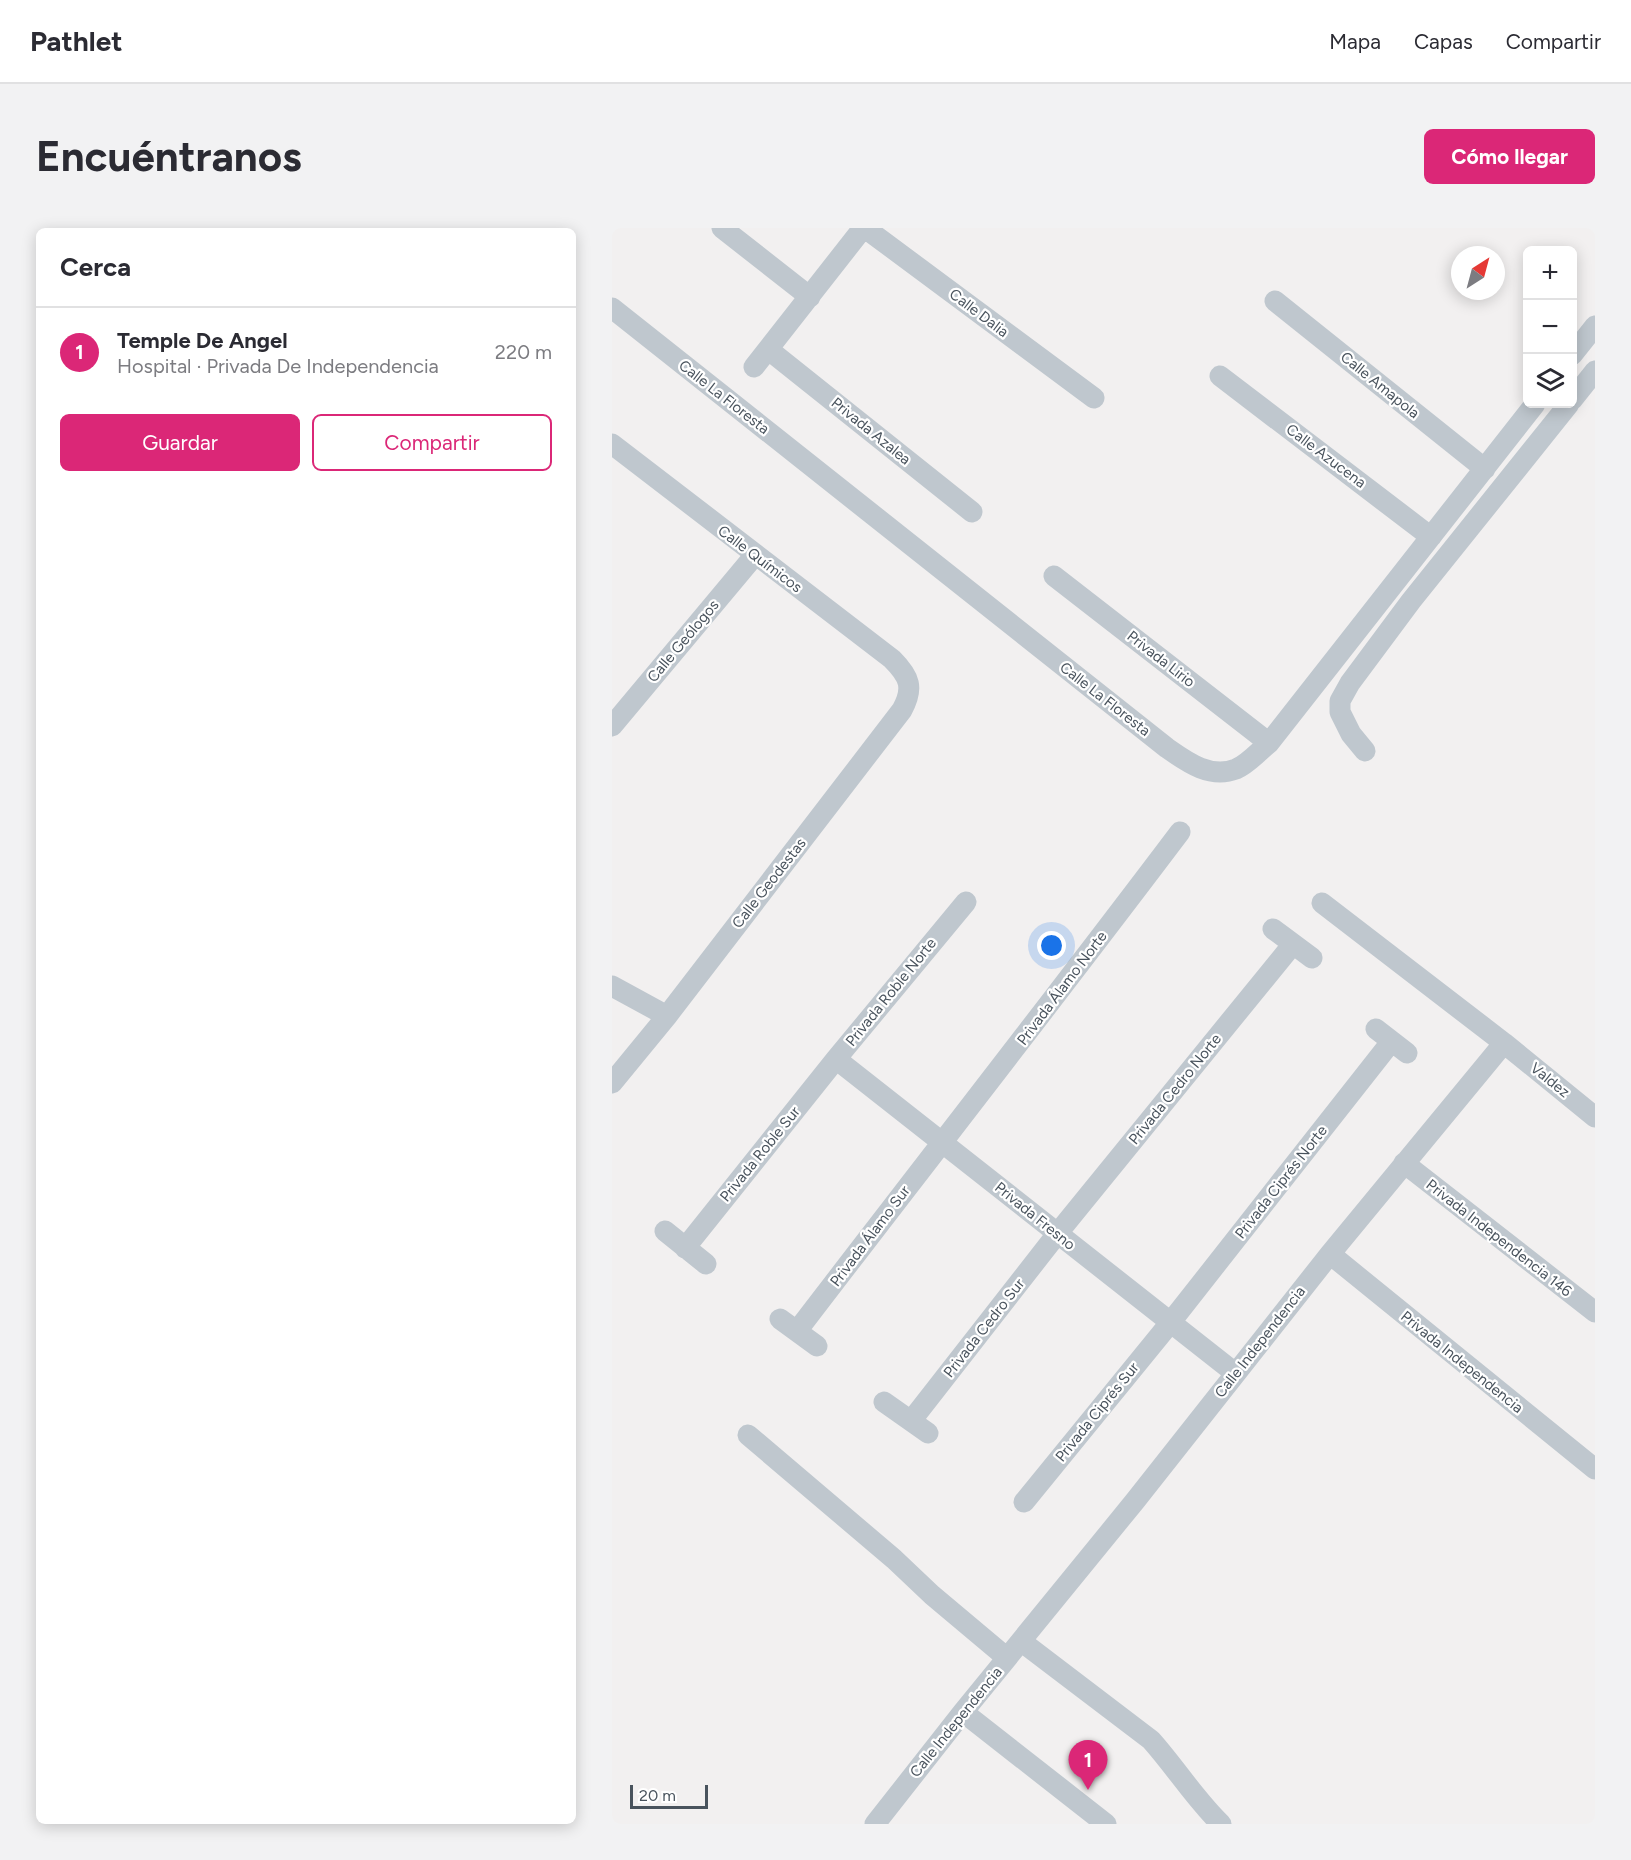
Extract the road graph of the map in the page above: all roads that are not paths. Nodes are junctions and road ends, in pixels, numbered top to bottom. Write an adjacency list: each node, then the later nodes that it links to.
1 (722, 228): 3 (street)
2 (864, 228): 3 (street); 13 (street, Calle Dalia)
3 (810, 297): 7 (street)
4 (1275, 301): 17 (street, Calle Amapola)
5 (612, 308): 24 (street, Calle La Floresta)
6 (1595, 326): 8 (street)
7 (769, 350): 9 (street); 18 (street, Privada Azalea)
8 (1573, 354)
9 (754, 367)
10 (1595, 371): 12 (street)
11 (1220, 376): 19 (street, Calle Azucena)
12 (1577, 393)
13 (1094, 398)
14 (1532, 408): 17 (street, Calle La Floresta)
15 (1566, 408): 25 (street)
16 (612, 444): 20 (street, Calle Químicos)
17 (1485, 469): 19 (street, Calle La Floresta)
18 (972, 512)
19 (1431, 537): 24 (street, Calle La Floresta)
20 (755, 555): 22 (street, Calle Químicos); 23 (street, Calle Geólogos)
21 (1054, 576): 24 (street, Privada Lirio)
22 (906, 675): 33 (street, Calle Geodestas)
23 (612, 726)
24 (1269, 743)
25 (1365, 751)
26 (1180, 832): 39 (street, Privada Álamo Norte)
27 (966, 902): 36 (street, Privada Roble Norte)
28 (1322, 903): 35 (street)
29 (1274, 929): 30 (street)
30 (1293, 944): 31 (street); 42 (street, Privada Cedro Norte)
31 (1312, 958)
32 (612, 986): 33 (street)
33 (667, 1016): 37 (street, Calle Geodestas)
34 (1391, 1041): 47 (street, Privada Ciprés Norte)
35 (1504, 1043): 38 (street, Valdez); 40 (street, Calle Independencia)
36 (836, 1059): 39 (street, Privada Fresno); 43 (street, Privada Roble Sur)
37 (612, 1083)
38 (1595, 1117)
39 (942, 1142): 42 (street, Privada Fresno); 48 (street, Privada Álamo Sur)
40 (1404, 1163): 44 (street, Calle Independencia); 46 (street, Privada Independencia 146)
41 (665, 1231): 43 (street)
42 (1057, 1234): 47 (street, Privada Fresno); 50 (street, Privada Cedro Sur)
43 (685, 1248): 45 (street)
44 (1330, 1254): 49 (street, Calle Independencia); 52 (street, Privada Independencia)
45 (706, 1264)
46 (1595, 1312)
47 (1170, 1323): 49 (street, Privada Fresno); 53 (street, Privada Ciprés Sur)
48 (818, 1346)
49 (1235, 1373): 54 (street, Calle Independencia)
50 (884, 1401)
51 (748, 1435): 55 (street)
52 (1595, 1469)
53 (1024, 1502)
54 (1021, 1641): 55 (street, Calle Independencia); 59 (street)
55 (1007, 1658): 56 (street, Calle Independencia)
56 (963, 1712): 57 (street, Calle Independencia); 58 (street)
57 (875, 1824)
58 (1106, 1824)
59 (1221, 1824)

